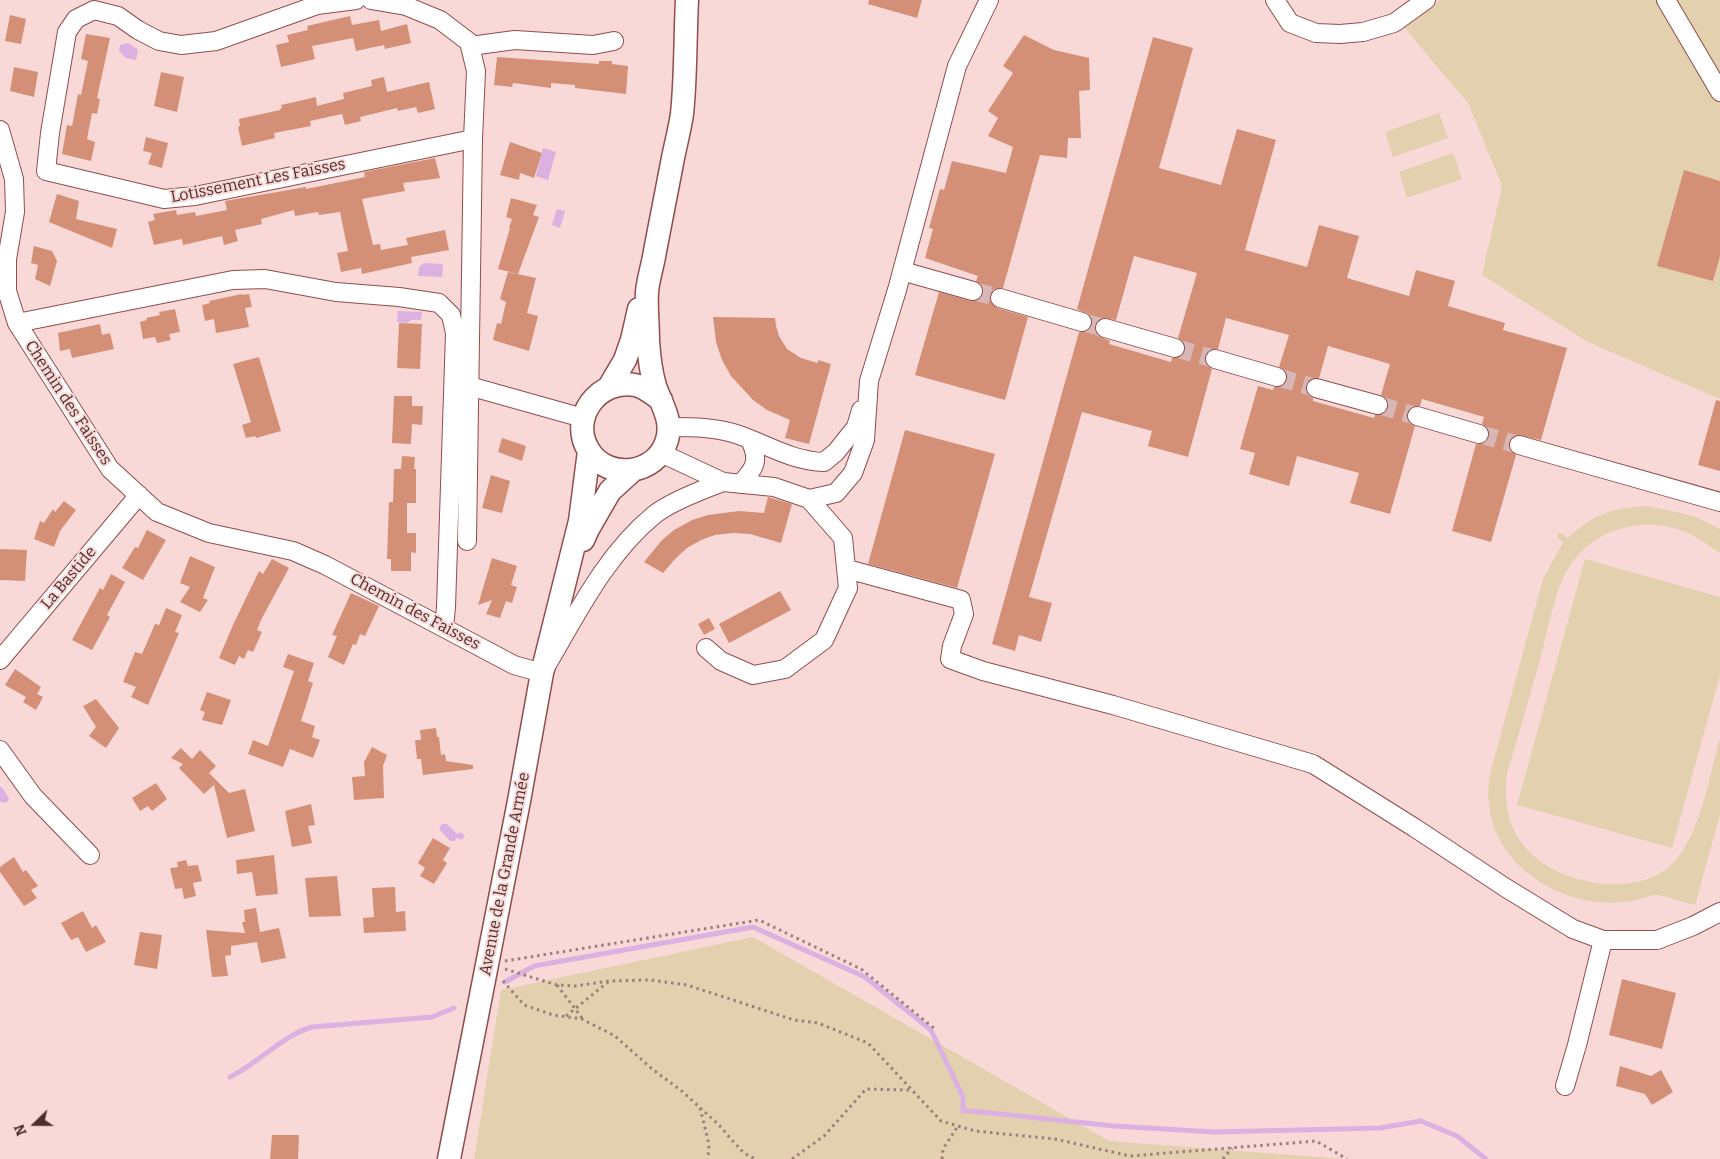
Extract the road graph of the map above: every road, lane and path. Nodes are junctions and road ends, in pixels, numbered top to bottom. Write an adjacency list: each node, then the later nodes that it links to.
1 (356, 0): 12 (street, Lotissement Les Faïsses)
2 (371, 0): 9 (street)
3 (687, 0): 17 (street)
4 (989, 0): 14 (street)
5 (1276, 0): 6 (street)
6 (1426, 0)
7 (1666, 0): 10 (street)
8 (614, 41): 9 (street)
9 (470, 46): 12 (street)
10 (1720, 92)
11 (0, 130): 13 (street, Chemin des Faisses)
12 (473, 139): 26 (street)
13 (7, 209): 15 (street, Chemin des Faisses)
14 (902, 271): 16 (street); 25 (street)
15 (4, 277): 20 (street, Chemin des Faisses)
16 (973, 291)
17 (647, 292): 27 (street); 29 (street)
18 (1000, 298): 19 (street)
19 (1082, 322)
20 (17, 323): 41 (street, Chemin des Faisses); 47 (street)
21 (1105, 328): 22 (street)
22 (1175, 348)
23 (1215, 359): 24 (street)
24 (1277, 376)
25 (869, 381): 35 (street); 42 (street)
26 (469, 386): 32 (street); 44 (street)
27 (609, 387): 29 (street); 32 (street)
28 (1316, 388): 30 (street)
29 (661, 400): 33 (street)
30 (1378, 405)
31 (1417, 416): 34 (street)
32 (583, 418): 37 (street)
33 (669, 426): 35 (street); 38 (street)
34 (1479, 434)
35 (750, 440): 40 (street)
36 (1519, 445): 43 (street)
37 (589, 451): 39 (street); 46 (street, Avenue de la Grande Armée)
38 (661, 453): 39 (street); 40 (street)
39 (632, 470): 46 (street, Avenue de la Grande Armée)
40 (731, 483): 42 (street); 50 (street)
41 (139, 495): 47 (street, Chemin des Faisses); 49 (street, La Bastide)
42 (809, 499): 45 (street)
43 (1720, 502)
44 (467, 541)
45 (846, 568): 48 (street); 54 (street)
46 (563, 590): 50 (street, Avenue de la Grande Armée)
47 (444, 628): 50 (street, Chemin des Faisses)
48 (706, 648)
49 (0, 660)
50 (542, 673): 55 (street, Avenue de la Grande Armée)
51 (0, 750): 52 (street)
52 (90, 856)
53 (1720, 912): 54 (street)
54 (1603, 940): 62 (street)
55 (488, 964): 57 (path); 59 (path); 61 (path); 67 (street, Avenue de la Grande Armée)
56 (609, 981): 57 (path); 58 (path); 63 (path)
57 (558, 985): 58 (path)
58 (575, 1009): 59 (path); 60 (path)
59 (566, 1016): 60 (path)
60 (582, 1019): 64 (path)
61 (935, 1030)
62 (1565, 1086)
63 (912, 1090): 65 (path); 71 (path)
64 (700, 1107): 68 (path); 70 (path)
65 (958, 1126): 66 (path); 72 (path)
66 (1233, 1148): 73 (path); 74 (path)
67 (450, 1159)
68 (708, 1159)
69 (746, 1159): 70 (path)
70 (754, 1159)
71 (792, 1159)
72 (942, 1159)
73 (1223, 1159)
74 (1347, 1159)

